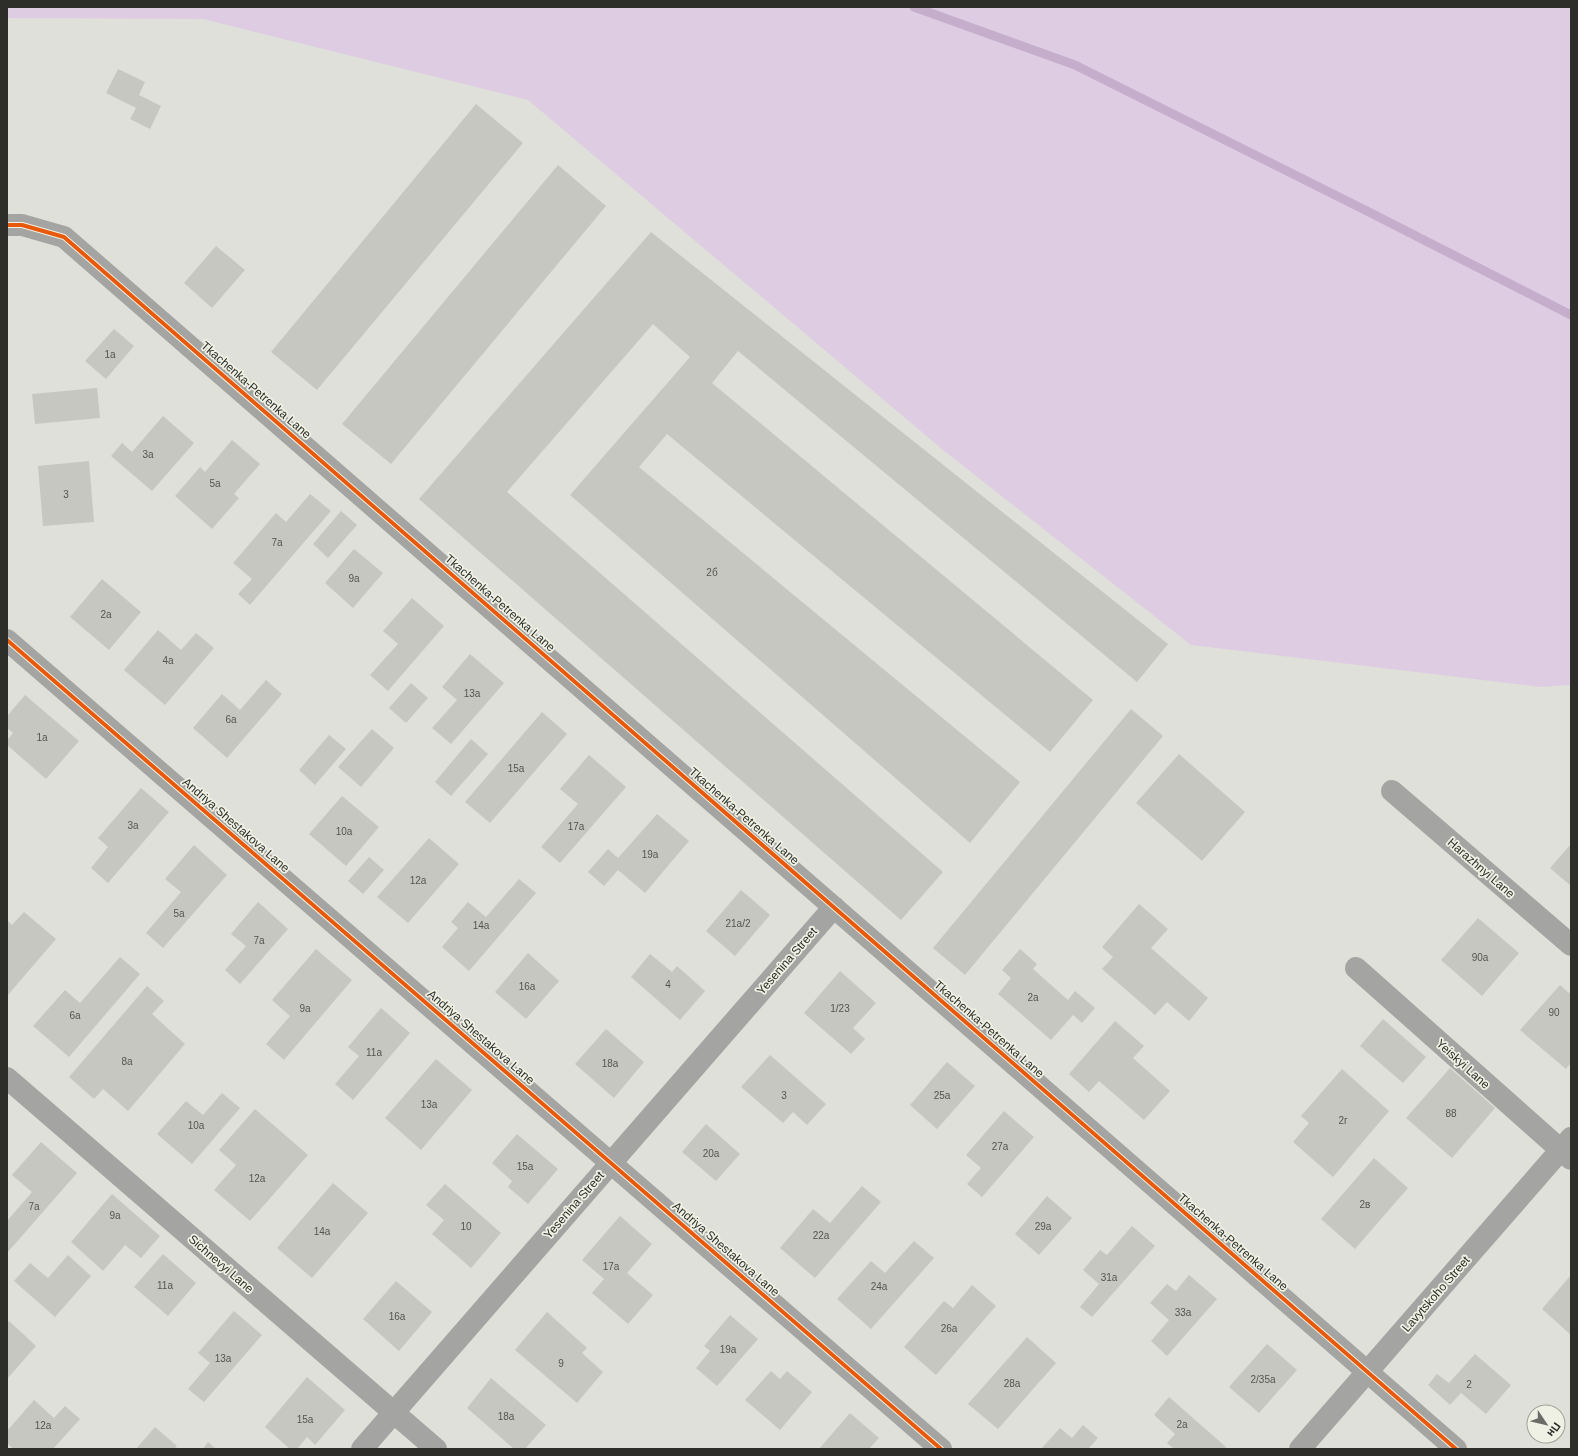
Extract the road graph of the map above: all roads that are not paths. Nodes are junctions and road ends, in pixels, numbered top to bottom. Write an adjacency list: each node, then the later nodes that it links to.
1 (7, 225): 4 (street, Tkachenka-Petrenka Lane)
2 (7, 640): 9 (street, Andriya Shestakova Lane)
3 (1392, 791): 5 (street, Harazhnyi Lane)
4 (834, 907): 9 (street, Yesenina Street); 10 (street, Tkachenka-Petrenka Lane)
5 (1571, 945)
6 (1356, 968): 8 (street, Yeiskyi Lane)
7 (7, 1078): 11 (street, Sichnevyi Lane)
8 (1568, 1149): 10 (street, Lavytskoho Street)
9 (611, 1163): 11 (street, Yesenina Street); 14 (street, Andriya Shestakova Lane)
10 (1367, 1372): 15 (street, Lavytskoho Street); 16 (street, Tkachenka-Petrenka Lane)
11 (394, 1412): 12 (street, Yesenina Street); 13 (street, Sichnevyi Lane)
12 (362, 1449)
13 (436, 1449)
14 (942, 1449)
15 (1300, 1449)
16 (1456, 1449)

